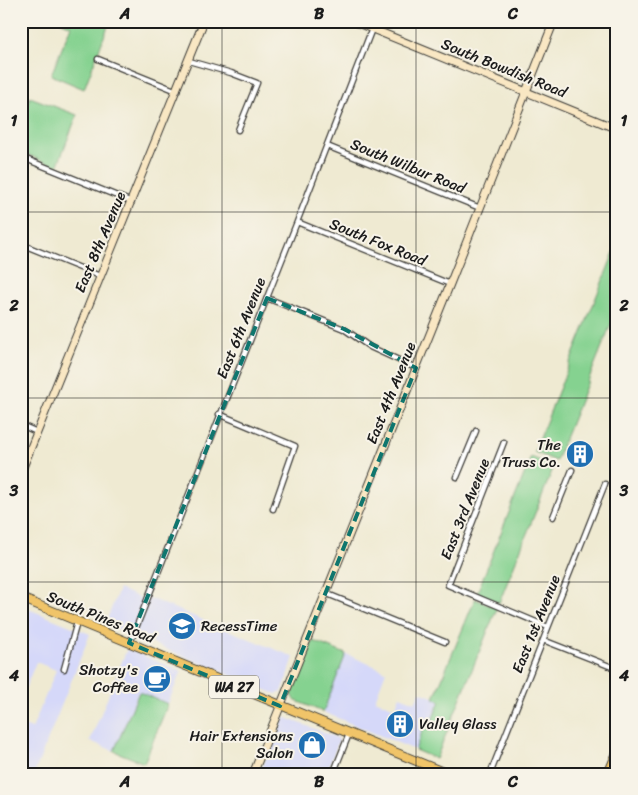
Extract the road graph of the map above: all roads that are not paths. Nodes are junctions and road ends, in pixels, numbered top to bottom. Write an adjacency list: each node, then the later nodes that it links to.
1 (204, 21): 7 (street, East 8th Avenue)
2 (353, 21): 5 (street, South Bowdish Road)
3 (375, 21): 5 (street, East 6th Avenue)
4 (554, 21): 9 (street, East 4th Avenue)
5 (372, 29): 9 (street, South Bowdish Road); 12 (street, East 6th Avenue)
6 (98, 59): 8 (street)
7 (189, 61): 8 (street, East 8th Avenue); 11 (street)
8 (177, 91): 14 (street, East 8th Avenue)
9 (526, 92): 10 (street, South Bowdish Road); 15 (street, East 4th Avenue)
10 (617, 129)
11 (238, 130)
12 (327, 146): 15 (street, South Wilbur Road); 16 (street, East 6th Avenue)
13 (21, 157): 14 (street)
14 (132, 202): 18 (street, East 8th Avenue)
15 (480, 208): 19 (street, East 4th Avenue)
16 (298, 222): 19 (street, South Fox Road); 20 (street, East 6th Avenue)
17 (21, 244): 18 (street)
18 (100, 276): 25 (street, East 8th Avenue)
19 (450, 284): 21 (street, East 4th Avenue)
20 (267, 298): 21 (street); 22 (street, East 6th Avenue)
21 (416, 368): 33 (street, East 4th Avenue)
22 (220, 414): 31 (street); 39 (street, East 6th Avenue)
23 (21, 425): 25 (street)
24 (476, 431): 29 (street)
25 (38, 432): 28 (street, East 8th Avenue)
26 (504, 442): 36 (street, East 3rd Avenue)
27 (572, 470): 32 (street)
28 (21, 472)
29 (457, 477)
30 (605, 484): 36 (street, East 1st Avenue)
31 (273, 509)
32 (553, 517)
33 (325, 594): 38 (street); 42 (street, East 4th Avenue)
34 (21, 598): 35 (main road, South Pines Road / WA 27)
35 (77, 622): 39 (main road, South Pines Road / WA 27); 40 (street)
36 (548, 627): 37 (street, East 1st Avenue)
37 (543, 640): 41 (street); 48 (street, East 1st Avenue)
38 (444, 642)
39 (130, 643): 42 (main road, South Pines Road / WA 27)
40 (64, 669)
41 (617, 669)
42 (280, 706): 43 (main road, South Pines Road / WA 27); 45 (street, East 4th Avenue)
43 (349, 734): 46 (street); 47 (main road, South Pines Road / WA 27)
44 (617, 753): 49 (main road)
45 (252, 774)
46 (333, 774)
47 (448, 774)
48 (490, 774)
49 (608, 774)

